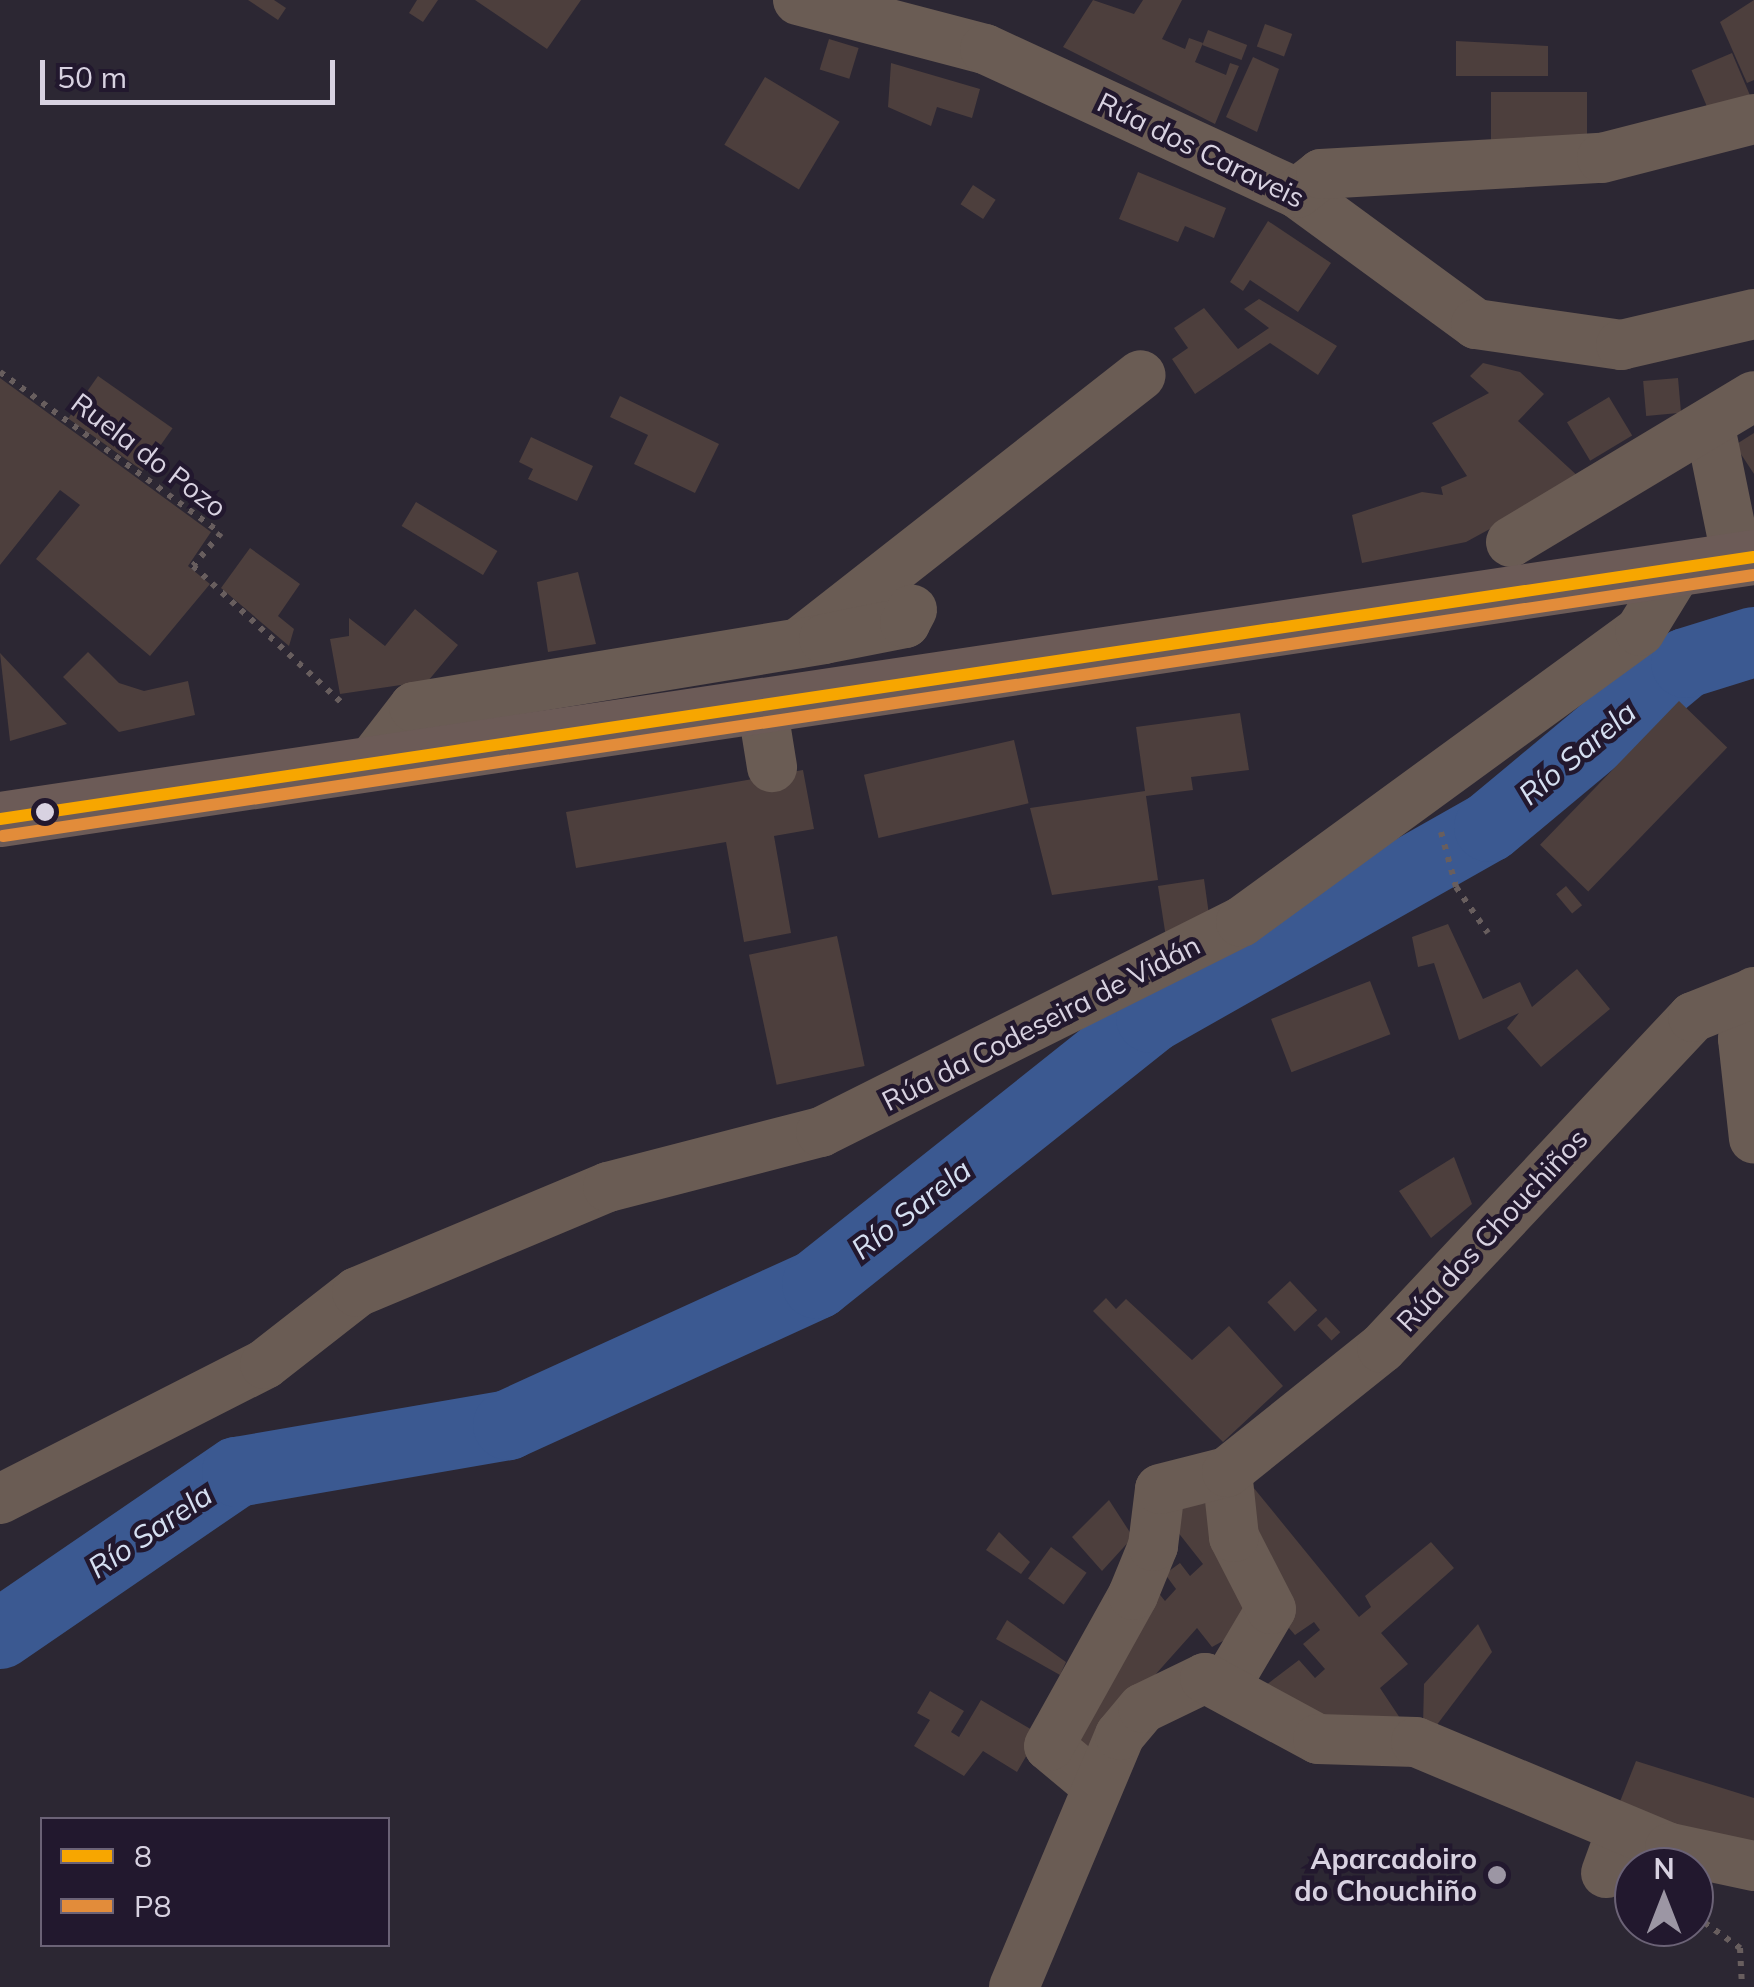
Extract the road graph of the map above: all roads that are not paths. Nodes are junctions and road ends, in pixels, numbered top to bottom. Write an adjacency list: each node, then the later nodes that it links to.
1 (798, 0): 3 (street, Rúa dos Caraveis)
2 (1754, 119): 3 (street)
3 (1297, 193): 4 (street, Rúa dos Caraveis)
4 (1754, 314)
5 (1141, 375): 12 (street)
6 (1754, 396): 7 (street)
7 (1710, 427): 8 (street); 9 (street)
8 (1511, 542)
9 (1745, 559): 10 (main road)
10 (1678, 569): 13 (main road); 20 (street, Rúa da Codeseira de Vidán)
11 (912, 610): 12 (street)
12 (799, 643): 14 (street)
13 (762, 706): 14 (main road); 15 (street)
14 (370, 764): 16 (main road)
15 (772, 767)
16 (0, 819)
17 (1754, 992): 18 (street); 19 (street, Rúa dos Chouchiños)
18 (1754, 1138)
19 (1227, 1472): 21 (street); 22 (street, Rúa dos Chouchiños)
20 (0, 1499)
21 (1226, 1684): 22 (street); 23 (street)
22 (1097, 1786): 24 (street)
23 (1754, 1866)
24 (1014, 1987)

